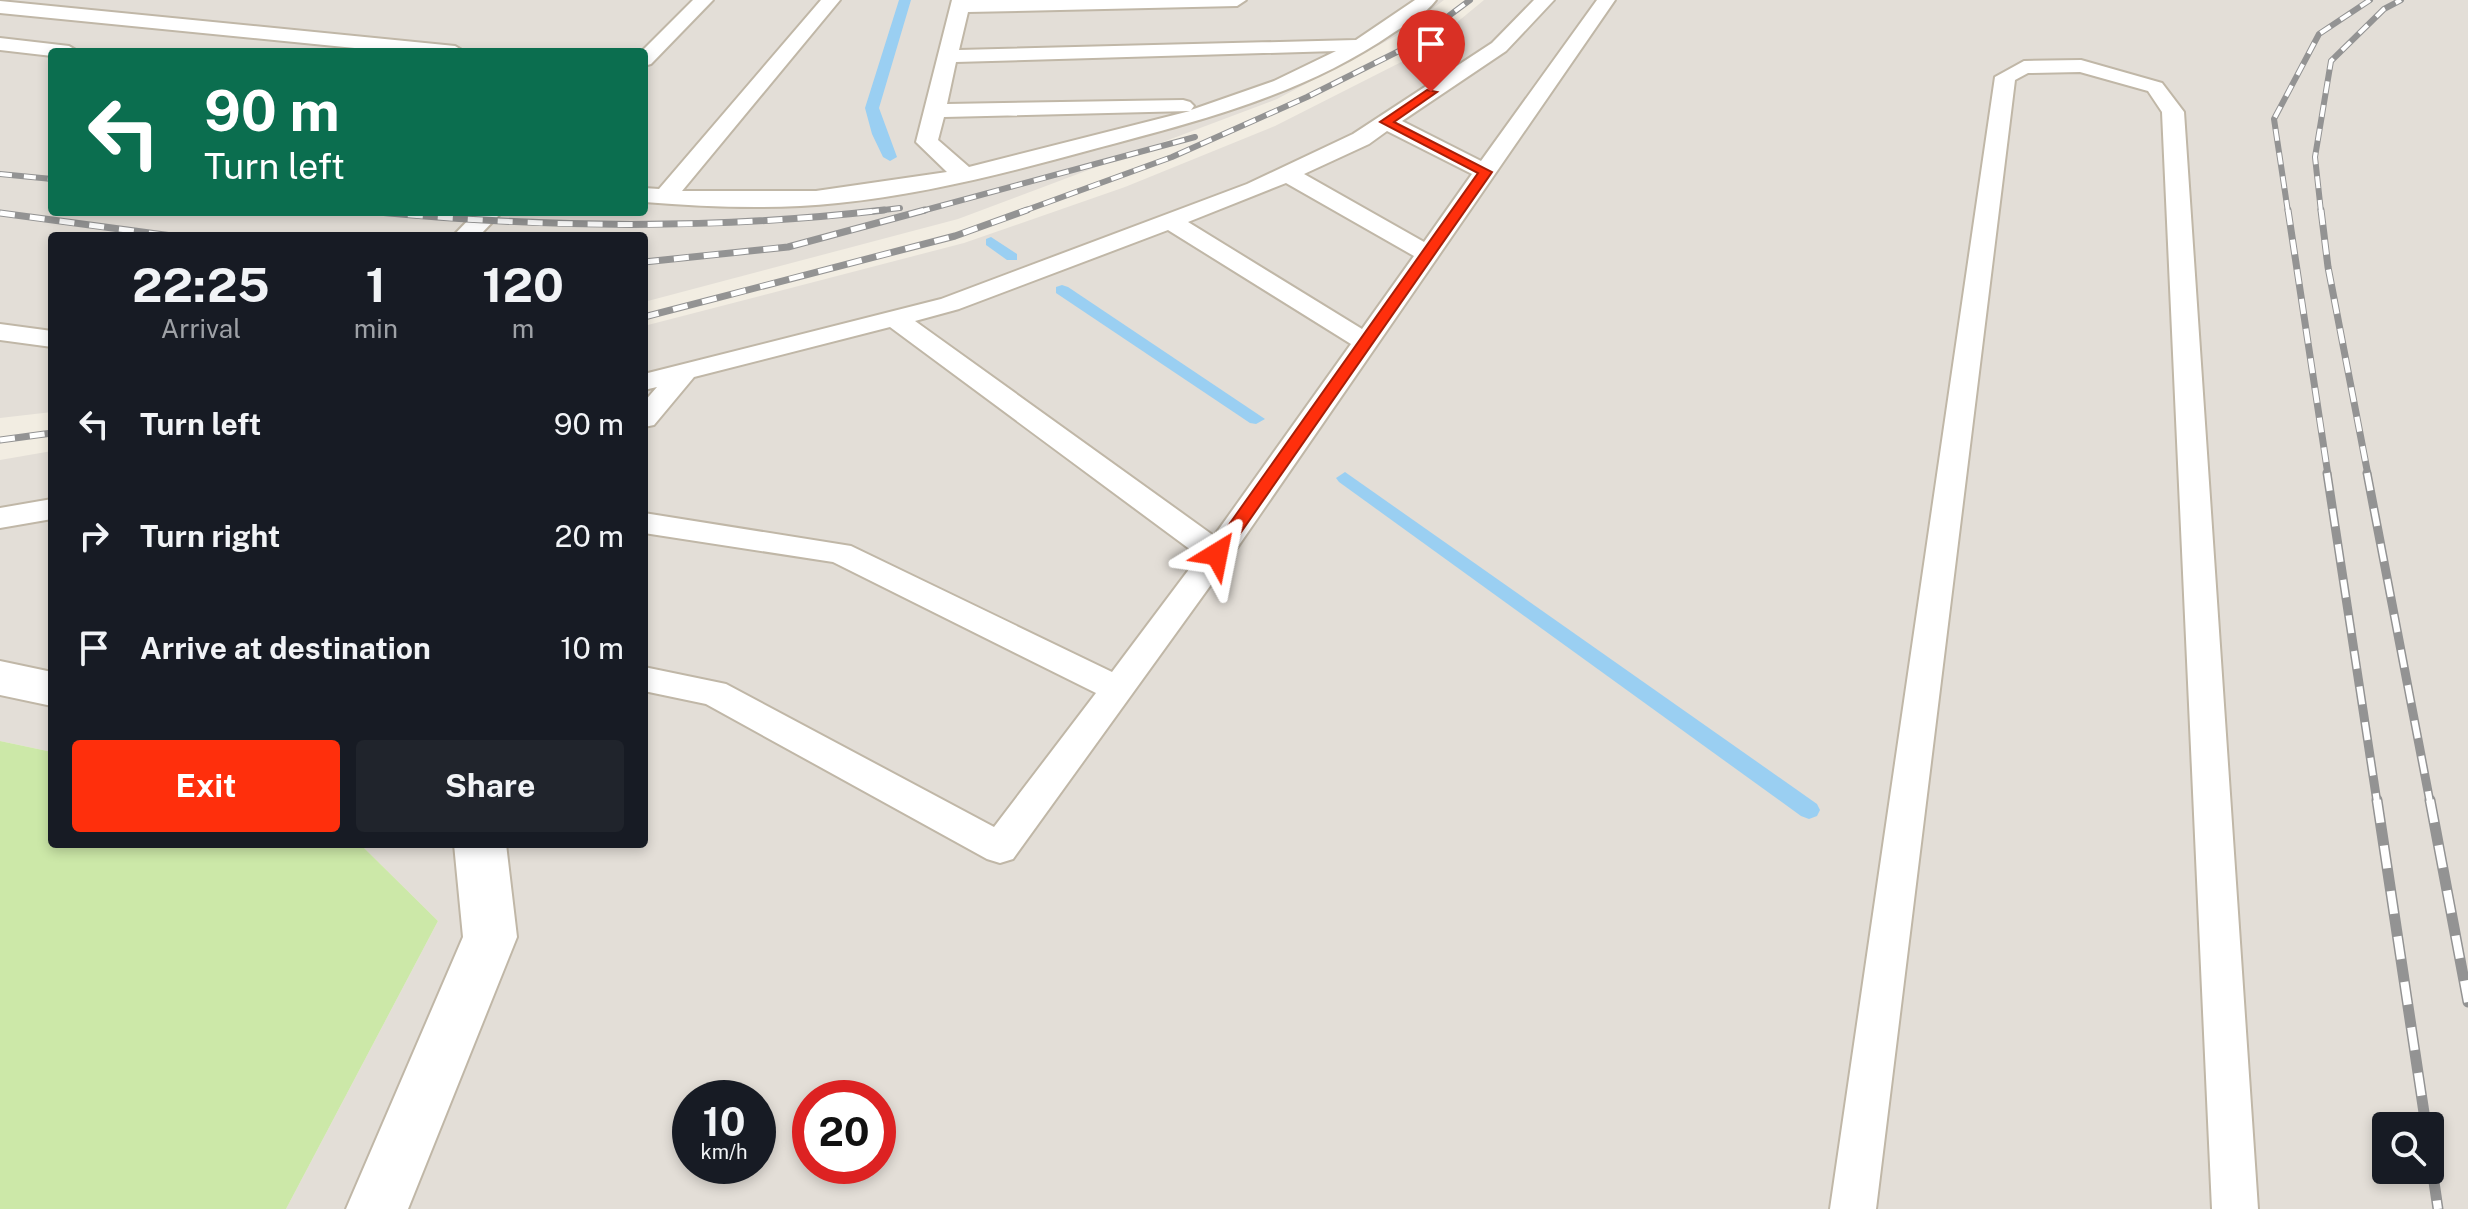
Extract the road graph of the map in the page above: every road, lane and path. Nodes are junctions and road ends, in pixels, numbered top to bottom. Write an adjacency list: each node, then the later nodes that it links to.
1 (704, 0): 13 (lane)
2 (831, 0): 21 (lane)
3 (1237, 0): 7 (lane)
4 (1427, 0): 10 (lane)
5 (1545, 0): 17 (lane)
6 (1606, 0): 18 (lane)
7 (960, 3): 14 (lane)
8 (0, 7): 11 (lane)
9 (0, 44): 12 (lane)
10 (1360, 45): 14 (lane); 15 (lane)
11 (415, 48)
12 (48, 50)
13 (648, 56)
14 (948, 56): 16 (lane)
15 (1225, 105): 16 (lane); 20 (lane)
16 (934, 111): 20 (lane)
17 (1386, 122): 18 (lane); 19 (lane)
18 (1485, 172): 25 (lane)
19 (1287, 174): 23 (lane); 25 (lane)
20 (964, 175): 21 (lane)
21 (655, 195)
22 (486, 216): 24 (lane)
23 (1171, 222): 26 (lane); 29 (lane)
24 (469, 232)
25 (1428, 254): 29 (lane)
26 (894, 318): 30 (lane); 36 (lane)
27 (0, 332): 28 (lane)
28 (48, 338)
29 (1365, 342): 36 (lane)
30 (685, 371): 31 (lane); 32 (lane)
31 (648, 381)
32 (648, 414)
33 (48, 510): 34 (lane)
34 (0, 518)
35 (648, 524): 40 (lane)
36 (1217, 554): 40 (lane)
37 (0, 678): 39 (street)
38 (648, 680): 40 (lane)
39 (48, 688)
40 (1117, 689)
41 (480, 848): 42 (street)
42 (377, 1209)
43 (1853, 1209): 44 (lane)
44 (2235, 1209)

